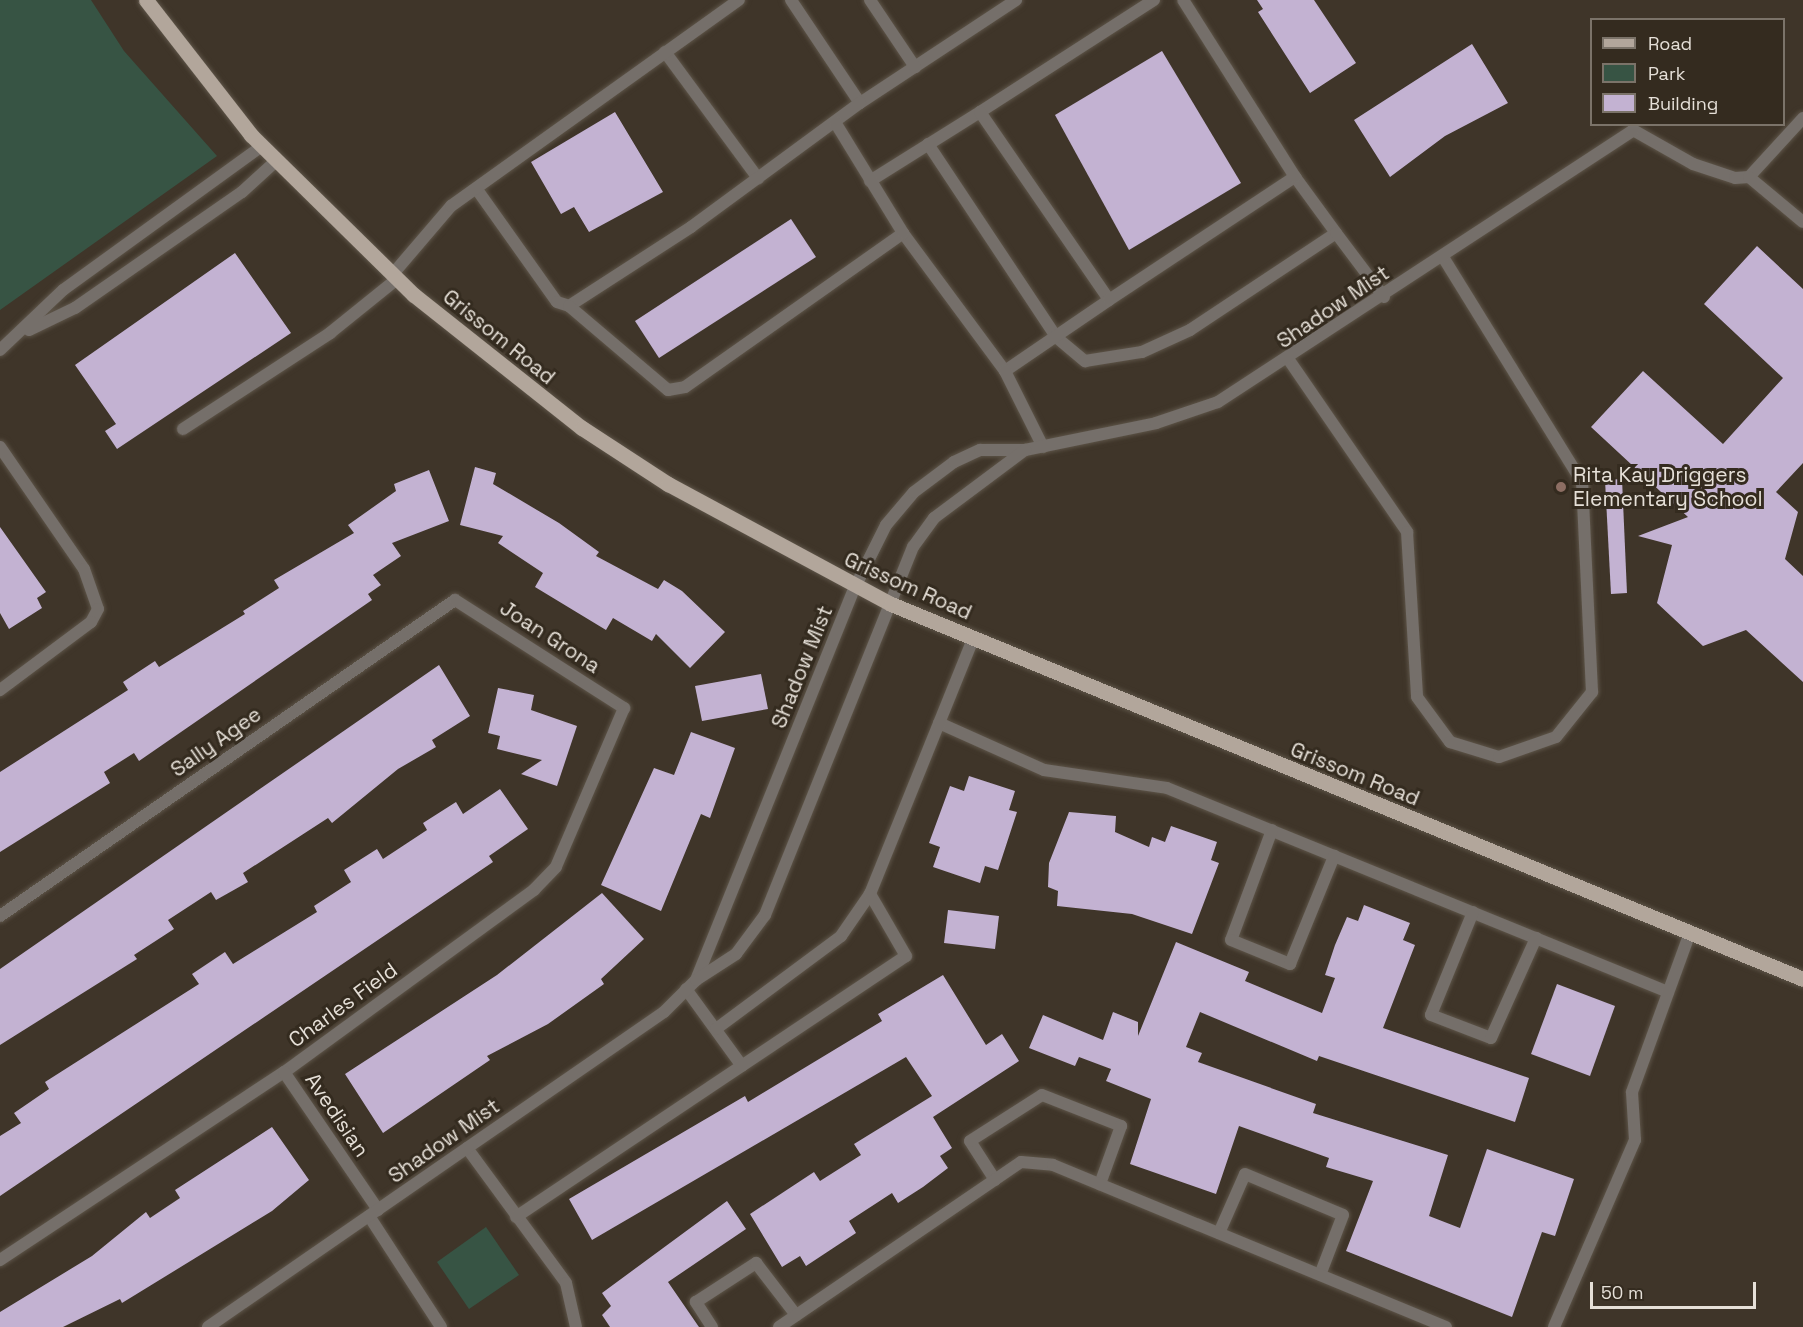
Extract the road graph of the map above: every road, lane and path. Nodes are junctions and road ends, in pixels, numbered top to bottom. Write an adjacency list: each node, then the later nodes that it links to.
1 (146, 0): 15 (main road, Grissom Road)
2 (739, 0): 8 (street)
3 (791, 0): 10 (street)
4 (870, 0): 9 (street)
5 (1016, 0): 9 (street)
6 (1154, 0): 11 (street)
7 (1183, 0): 17 (street)
8 (665, 52): 19 (street); 21 (street)
9 (915, 67): 10 (street)
10 (860, 103): 13 (street)
11 (980, 112): 14 (street); 28 (street)
12 (1803, 118): 18 (street)
13 (835, 122): 19 (street); 20 (street)
14 (928, 144): 20 (street); 31 (street)
15 (262, 146): 16 (main road, Grissom Road); 30 (street)
16 (276, 161): 26 (main road, Grissom Road); 30 (street)
17 (1295, 177): 24 (street); 28 (street)
18 (1749, 177): 22 (street); 25 (street, Shadow Mist)
19 (758, 178): 29 (street)
20 (870, 181): 23 (street)
21 (478, 191): 26 (street); 29 (street)
22 (1803, 222)
23 (903, 233): 29 (street); 34 (street)
24 (1336, 233): 27 (street); 31 (street)
25 (1443, 257): 27 (street, Shadow Mist); 33 (street)
26 (395, 277): 35 (street); 39 (main road, Grissom Road)
27 (1384, 297): 33 (street, Shadow Mist)
28 (1109, 300): 31 (street)
29 (569, 306)
30 (22, 333): 32 (street)
31 (1056, 337): 34 (street)
32 (0, 350)
33 (1289, 360): 37 (street, Shadow Mist)
34 (1005, 370): 37 (street)
35 (183, 429)
36 (0, 447): 43 (street)
37 (1043, 447): 38 (street, Shadow Mist)
38 (1025, 450): 39 (street, Shadow Mist); 41 (street, Shadow Mist)
39 (855, 587): 41 (main road, Grissom Road); 54 (street, Shadow Mist)
40 (455, 600): 44 (street, Joan Grona); 50 (street, Sally Agee)
41 (891, 604): 42 (main road, Grissom Road); 54 (street, Shadow Mist)
42 (973, 639): 45 (street); 51 (main road, Grissom Road)
43 (0, 690)
44 (624, 708): 59 (street, Charles Field)
45 (939, 723): 46 (street); 48 (street)
46 (1272, 831): 47 (street); 47 (street)
47 (1334, 856): 49 (street)
48 (870, 894): 57 (street); 58 (street)
49 (1473, 912): 52 (street); 52 (street)
50 (0, 916)
51 (1690, 933): 53 (main road, Grissom Road); 56 (street)
52 (1536, 938): 56 (street)
53 (1803, 979)
54 (696, 980): 55 (street, Shadow Mist)
55 (686, 989): 57 (street); 60 (street, Shadow Mist)
56 (1668, 992): 75 (street)
57 (716, 1029): 58 (street)
58 (742, 1066): 64 (street)
59 (284, 1072): 63 (street, Avedisian); 66 (street, Charles Field)
60 (467, 1148): 63 (street, Shadow Mist); 64 (street)
61 (995, 1180): 62 (street); 62 (street); 68 (street)
62 (1100, 1184): 65 (street)
63 (374, 1213): 69 (street, Shadow Mist); 70 (street, Avedisian)
64 (516, 1217): 71 (street)
65 (1219, 1233): 67 (street); 67 (street)
66 (0, 1260)
67 (1320, 1275): 74 (street)
68 (796, 1315): 72 (street); 73 (street)
69 (208, 1327)
70 (441, 1327)
71 (576, 1327)
72 (712, 1327)
73 (779, 1327)
74 (1446, 1327)
75 (1554, 1327)

